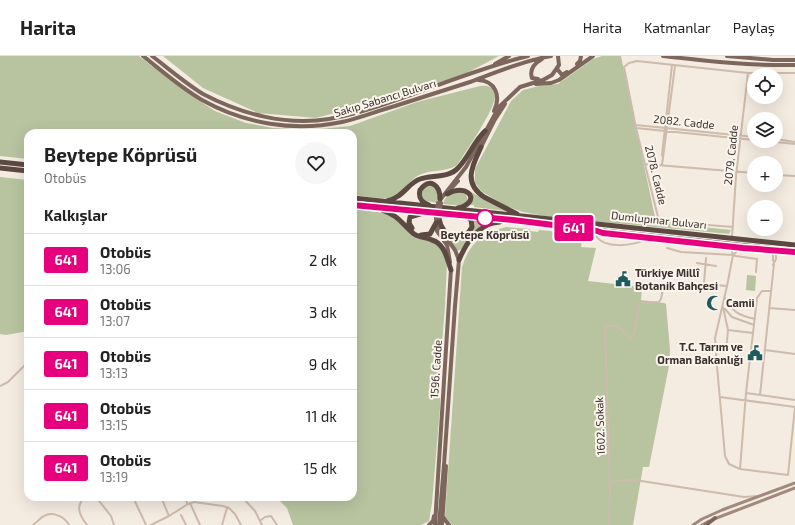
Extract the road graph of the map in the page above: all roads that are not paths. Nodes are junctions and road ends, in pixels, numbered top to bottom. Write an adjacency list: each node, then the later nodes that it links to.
1 (143, 56): 21 (main road, Sakıp Sabancı Bulvarı)
2 (152, 56): 15 (main road, Sakıp Sabancı Bulvarı)
3 (509, 56): 15 (main road)
4 (528, 56): 15 (main road, Sakıp Sabancı Bulvarı)
5 (549, 56): 20 (main road); 21 (main road, Sakıp Sabancı Bulvarı)
6 (559, 56): 16 (main road); 20 (main road)
7 (581, 56): 16 (main road)
8 (593, 56): 23 (main road)
9 (663, 56): 14 (main road)
10 (727, 56): 11 (main road)
11 (795, 60)
12 (672, 65): 13 (street); 25 (street, 2078. Cadde); 26 (street)
13 (675, 65): 17 (street); 26 (street)
14 (795, 65)
15 (488, 68)
16 (558, 70): 23 (main road)
17 (747, 73)
18 (783, 73): 19 (street)
19 (795, 73)
20 (550, 76): 24 (main road)
21 (474, 80): 24 (main road)
22 (747, 81): 28 (street, 2079. Cadde)
23 (534, 85): 33 (main road)
24 (490, 121): 27 (main road)
25 (636, 126): 26 (street, 2082. Cadde); 35 (street, 2078. Cadde)
26 (666, 129): 28 (street, 2082. Cadde); 37 (street)
27 (485, 131): 47 (highway); 48 (main road)
28 (740, 137): 29 (street, 2082. Cadde); 41 (street, 2079. Cadde)
29 (747, 138)
30 (783, 141): 32 (street)
31 (783, 142): 32 (street)
32 (795, 143)
33 (481, 147): 45 (main road); 55 (highway)
34 (0, 161): 38 (highway)
35 (645, 164): 37 (street); 58 (street, 2078. Cadde)
36 (24, 165): 38 (highway)
37 (662, 165): 41 (street)
38 (9, 166): 39 (highway); 40 (highway)
39 (0, 168)
40 (24, 170)
41 (736, 172): 42 (street); 58 (street, 2079. Cadde)
42 (747, 173)
43 (783, 175): 44 (street)
44 (795, 176)
45 (447, 194): 48 (main road); 52 (highway)
46 (357, 198): 47 (highway, Dumlupınar Bulvarı)
47 (385, 202): 51 (highway, Dumlupınar Bulvarı)
48 (440, 202): 51 (highway); 56 (main road, bridge)
49 (357, 205): 50 (highway, Dumlupınar Bulvarı)
50 (370, 206): 53 (highway, Dumlupınar Bulvarı); 77 (highway)
51 (434, 207): 52 (highway, Dumlupınar Bulvarı)
52 (453, 209): 55 (highway, Dumlupınar Bulvarı)
53 (427, 212): 54 (highway, Dumlupınar Bulvarı); 56 (highway)
54 (465, 216): 56 (highway); 57 (highway, Dumlupınar Bulvarı)
55 (524, 216): 61 (highway, Dumlupınar Bulvarı)
56 (437, 220): 70 (main road); 71 (main road, 1596. Cadde)
57 (513, 220): 59 (highway, Dumlupınar Bulvarı); 70 (highway)
58 (733, 227): 61 (street, 2079. Cadde)
59 (594, 230): 60 (highway); 60 (street); 67 (highway, Dumlupınar Bulvarı)
60 (648, 238): 63 (highway)
61 (731, 238): 62 (highway, Dumlupınar Bulvarı)
62 (795, 245)
63 (731, 247): 65 (highway); 68 (street)
64 (667, 248): 68 (street)
65 (740, 248): 66 (highway); 68 (street)
66 (775, 251): 67 (highway); 81 (street)
67 (795, 251)
68 (733, 255): 75 (street); 79 (street)
69 (706, 258): 73 (street)
70 (459, 259): 71 (main road); 71 (main road); 100 (main road, 1596. Cadde)
71 (450, 260): 77 (main road, 1596. Cadde)
72 (697, 264): 73 (street)
73 (705, 264): 76 (street); 79 (street)
74 (753, 264): 75 (street)
75 (757, 264): 78 (street)
76 (716, 266)
77 (451, 270): 108 (main road, 1596. Cadde)
78 (756, 272)
79 (727, 286): 82 (street)
80 (663, 289): 104 (street, 1602. Sokak)
81 (770, 291): 84 (street); 88 (street)
82 (724, 298): 83 (street); 88 (street)
83 (723, 307): 86 (street); 87 (street); 89 (street)
84 (769, 308): 85 (street); 92 (street)
85 (795, 310)
86 (720, 318): 87 (street); 99 (street)
87 (726, 318): 90 (street)
88 (755, 319): 89 (street)
89 (754, 325): 91 (street)
90 (728, 330): 91 (street); 93 (street)
91 (753, 333): 97 (street)
92 (765, 350): 94 (street); 98 (street)
93 (726, 352)
94 (795, 354)
95 (24, 366): 96 (street)
96 (0, 386)
97 (746, 393): 98 (street); 102 (street)
98 (760, 395): 101 (street)
99 (720, 397): 102 (street); 103 (street)
100 (449, 400): 109 (main road, 1596. Cadde); 137 (main road, 1596. Cadde, bridge)
101 (795, 400)
102 (746, 401): 103 (street); 103 (street)
103 (740, 469)
104 (610, 482): 107 (street); 140 (street, 1602. Sokak)
105 (795, 483): 107 (main road)
106 (795, 488): 121 (main road)
107 (759, 496): 141 (main road)
108 (436, 499): 109 (main road); 116 (main road, 1596. Cadde)
109 (444, 499): 120 (main road, 1596. Cadde)
110 (82, 501): 125 (street)
111 (99, 501): 126 (street)
112 (135, 501): 127 (street)
113 (163, 501): 119 (street)
114 (246, 501): 122 (street)
115 (190, 503): 117 (street); 119 (street); 130 (street)
116 (436, 506): 135 (main road); 136 (main road, 1596. Cadde)
117 (227, 508): 131 (street); 132 (street)
118 (181, 515): 129 (street)
119 (169, 516): 128 (street)
120 (442, 516): 138 (main road, 1596. Cadde); 139 (main road)
121 (715, 518): 142 (main road); 143 (main road)
122 (261, 520): 133 (street); 134 (street)
123 (34, 525): 124 (street)
124 (69, 525)
125 (87, 525)
126 (114, 525)
127 (146, 525)
128 (152, 525)
129 (186, 525)
130 (200, 525)
131 (222, 525)
132 (241, 525)
133 (262, 525)
134 (277, 525)
135 (429, 525)
136 (435, 525)
137 (439, 525)
138 (442, 525)
139 (448, 525)
140 (609, 525)
141 (693, 525)
142 (702, 525)
143 (706, 525)

